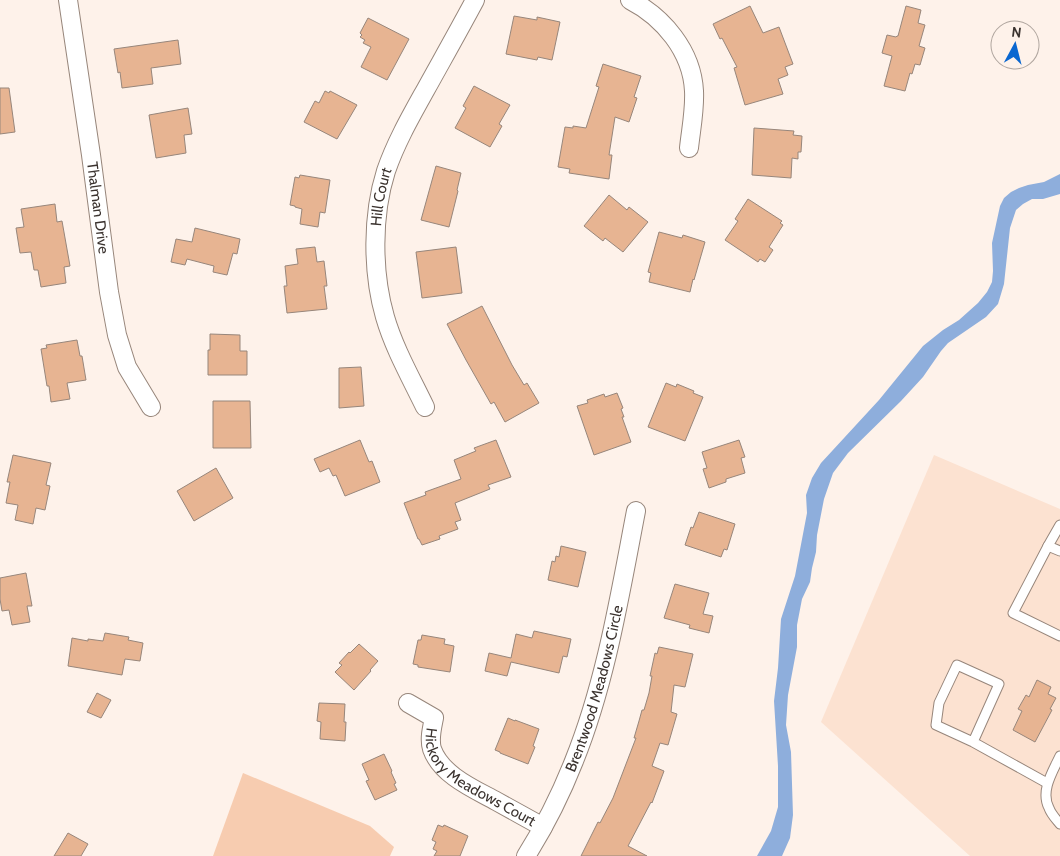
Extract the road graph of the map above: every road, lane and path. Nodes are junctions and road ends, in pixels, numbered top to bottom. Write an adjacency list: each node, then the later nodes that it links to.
1 (68, 0): 5 (street, Thalman Drive)
2 (475, 0): 6 (street, Hill Court)
3 (630, 0): 4 (street)
4 (689, 148)
5 (151, 407)
6 (425, 407)
7 (636, 511): 17 (street, Brentwood Meadows Circle)
8 (1060, 525): 9 (lane)
9 (1048, 546): 10 (lane); 11 (lane)
10 (1060, 551)
11 (1060, 636)
12 (408, 703): 17 (street, Hickory Meadows Court)
13 (973, 742): 13 (lane); 15 (lane)
14 (1060, 756): 15 (lane)
15 (1047, 782): 16 (lane)
16 (1060, 824)
17 (543, 827): 18 (street, Brentwood Meadows Circle)
18 (526, 856)

